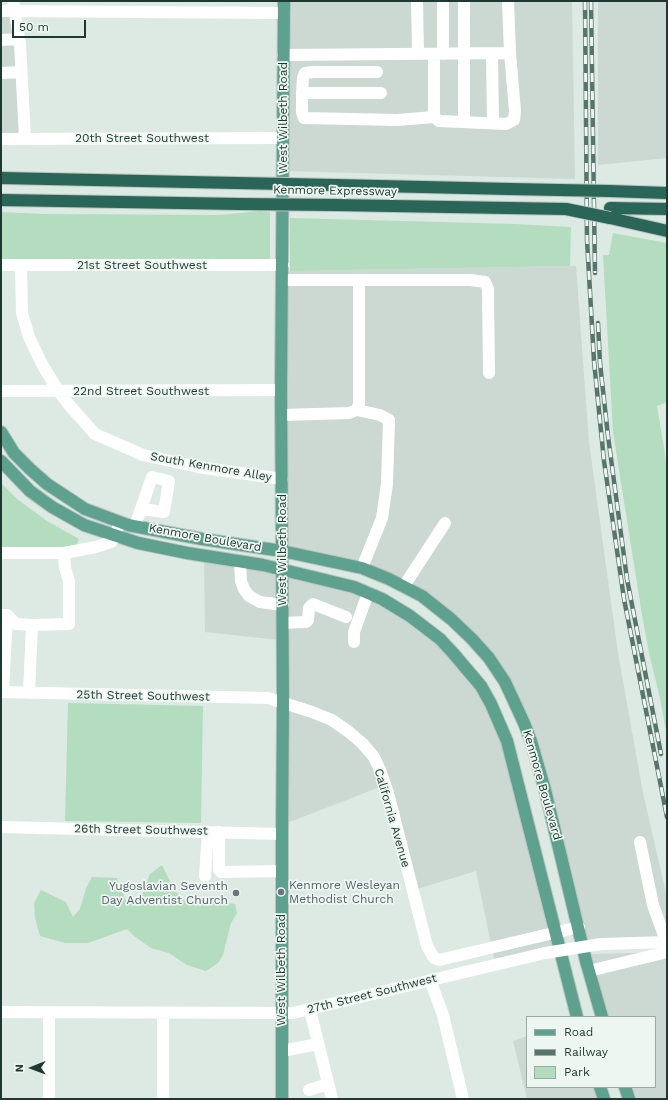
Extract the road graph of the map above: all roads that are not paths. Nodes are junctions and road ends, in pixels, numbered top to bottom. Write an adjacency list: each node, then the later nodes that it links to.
1 (417, 1): 10 (street)
2 (444, 1): 11 (street)
3 (464, 1): 12 (street)
4 (508, 1): 14 (street)
5 (15, 6): 6 (street); 7 (street); 8 (street)
6 (284, 7): 15 (main road, West Wilbeth Road)
7 (1, 11)
8 (19, 39): 9 (street); 16 (street)
9 (1, 40)
10 (418, 54): 11 (street); 15 (street)
11 (438, 54): 12 (street); 21 (street)
12 (464, 54): 13 (street); 22 (street)
13 (492, 54): 14 (street); 23 (street)
14 (510, 54): 23 (street)
15 (283, 55): 26 (main road, West Wilbeth Road)
16 (22, 72): 18 (street); 25 (street)
17 (376, 72): 19 (street)
18 (1, 73)
19 (302, 93): 20 (street); 21 (street)
20 (381, 93)
21 (434, 117): 22 (street)
22 (464, 122): 23 (street)
23 (493, 123)
24 (1, 138): 25 (street, 20th Street Southwest)
25 (25, 138): 26 (street, 20th Street Southwest)
26 (282, 138): 35 (main road, West Wilbeth Road)
27 (1, 178): 28 (highway, Kenmore Expressway, bridge)
28 (667, 193)
29 (1, 200): 31 (highway, Kenmore Expressway, bridge)
30 (667, 209): 31 (highway)
31 (610, 213): 32 (highway)
32 (667, 231)
33 (1, 265): 34 (street, 21st Street Southwest)
34 (21, 265): 35 (street, 21st Street Southwest); 41 (street, South Kenmore Alley)
35 (283, 265): 36 (main road, West Wilbeth Road)
36 (283, 280): 37 (street); 39 (main road, West Wilbeth Road)
37 (359, 281): 38 (street); 42 (street)
38 (489, 373)
39 (281, 390): 41 (street, 22nd Street Southwest); 43 (main road, West Wilbeth Road)
40 (1, 391): 41 (street, 22nd Street Southwest)
41 (59, 392): 46 (street, South Kenmore Alley)
42 (357, 410): 43 (street); 56 (street)
43 (282, 415): 46 (main road, West Wilbeth Road)
44 (1, 432): 48 (main road, Kenmore Boulevard)
45 (1, 461): 51 (main road, Kenmore Boulevard)
46 (282, 480): 52 (main road, West Wilbeth Road)
47 (142, 509): 50 (street)
48 (119, 522): 50 (main road, Kenmore Boulevard); 51 (street)
49 (445, 522): 58 (street)
50 (135, 526): 52 (main road, Kenmore Boulevard)
51 (116, 537): 54 (street); 55 (main road, Kenmore Boulevard)
52 (282, 551): 56 (main road, Kenmore Boulevard); 57 (main road, West Wilbeth Road)
53 (1, 553): 54 (street)
54 (64, 553): 64 (street)
55 (240, 562): 57 (main road, Kenmore Boulevard); 60 (street)
56 (362, 568): 58 (main road, Kenmore Boulevard)
57 (283, 570): 59 (main road, Kenmore Boulevard); 60 (main road, West Wilbeth Road)
58 (404, 586): 75 (main road, Kenmore Boulevard)
59 (368, 592): 65 (street); 76 (main road, Kenmore Boulevard)
60 (283, 605): 63 (main road, West Wilbeth Road)
61 (4, 615): 64 (street); 66 (street)
62 (346, 617): 63 (street)
63 (283, 623): 68 (main road, West Wilbeth Road)
64 (32, 625): 67 (street)
65 (354, 642)
66 (2, 692): 67 (street, 25th Street Southwest)
67 (29, 693): 68 (street, 25th Street Southwest)
68 (284, 703): 71 (main road, West Wilbeth Road); 79 (street, California Avenue)
69 (1, 827): 70 (street, 26th Street Southwest)
70 (213, 832): 71 (street, 26th Street Southwest); 73 (street); 74 (street)
71 (282, 834): 73 (main road, West Wilbeth Road)
72 (640, 842): 77 (street)
73 (282, 871): 86 (main road, West Wilbeth Road)
74 (205, 876)
75 (579, 927): 76 (street, 27th Street Southwest); 80 (main road, Kenmore Boulevard)
76 (556, 932): 79 (street, 27th Street Southwest); 87 (main road, Kenmore Boulevard)
77 (667, 943): 81 (street, 27th Street Southwest, bridge)
78 (667, 952): 80 (street)
79 (434, 958)
80 (589, 971): 88 (main road, Kenmore Boulevard)
81 (430, 980): 82 (street, 27th Street Southwest); 99 (street)
82 (310, 1010): 86 (street, 27th Street Southwest); 89 (street)
83 (1, 1012): 84 (street, 27th Street Southwest)
84 (48, 1012): 85 (street, 27th Street Southwest); 95 (street)
85 (163, 1013): 86 (street, 27th Street Southwest); 96 (street)
86 (281, 1014): 90 (main road, West Wilbeth Road)
87 (578, 1016)
88 (602, 1016)
89 (318, 1044): 90 (street); 91 (street)
90 (282, 1051): 97 (main road, West Wilbeth Road)
91 (328, 1084): 94 (street); 98 (street)
92 (600, 1088): 100 (main road)
93 (625, 1088): 101 (main road)
94 (309, 1090)
95 (49, 1099)
96 (163, 1099)
97 (282, 1099)
98 (332, 1099)
99 (463, 1099)
100 (604, 1099)
101 (629, 1099)

